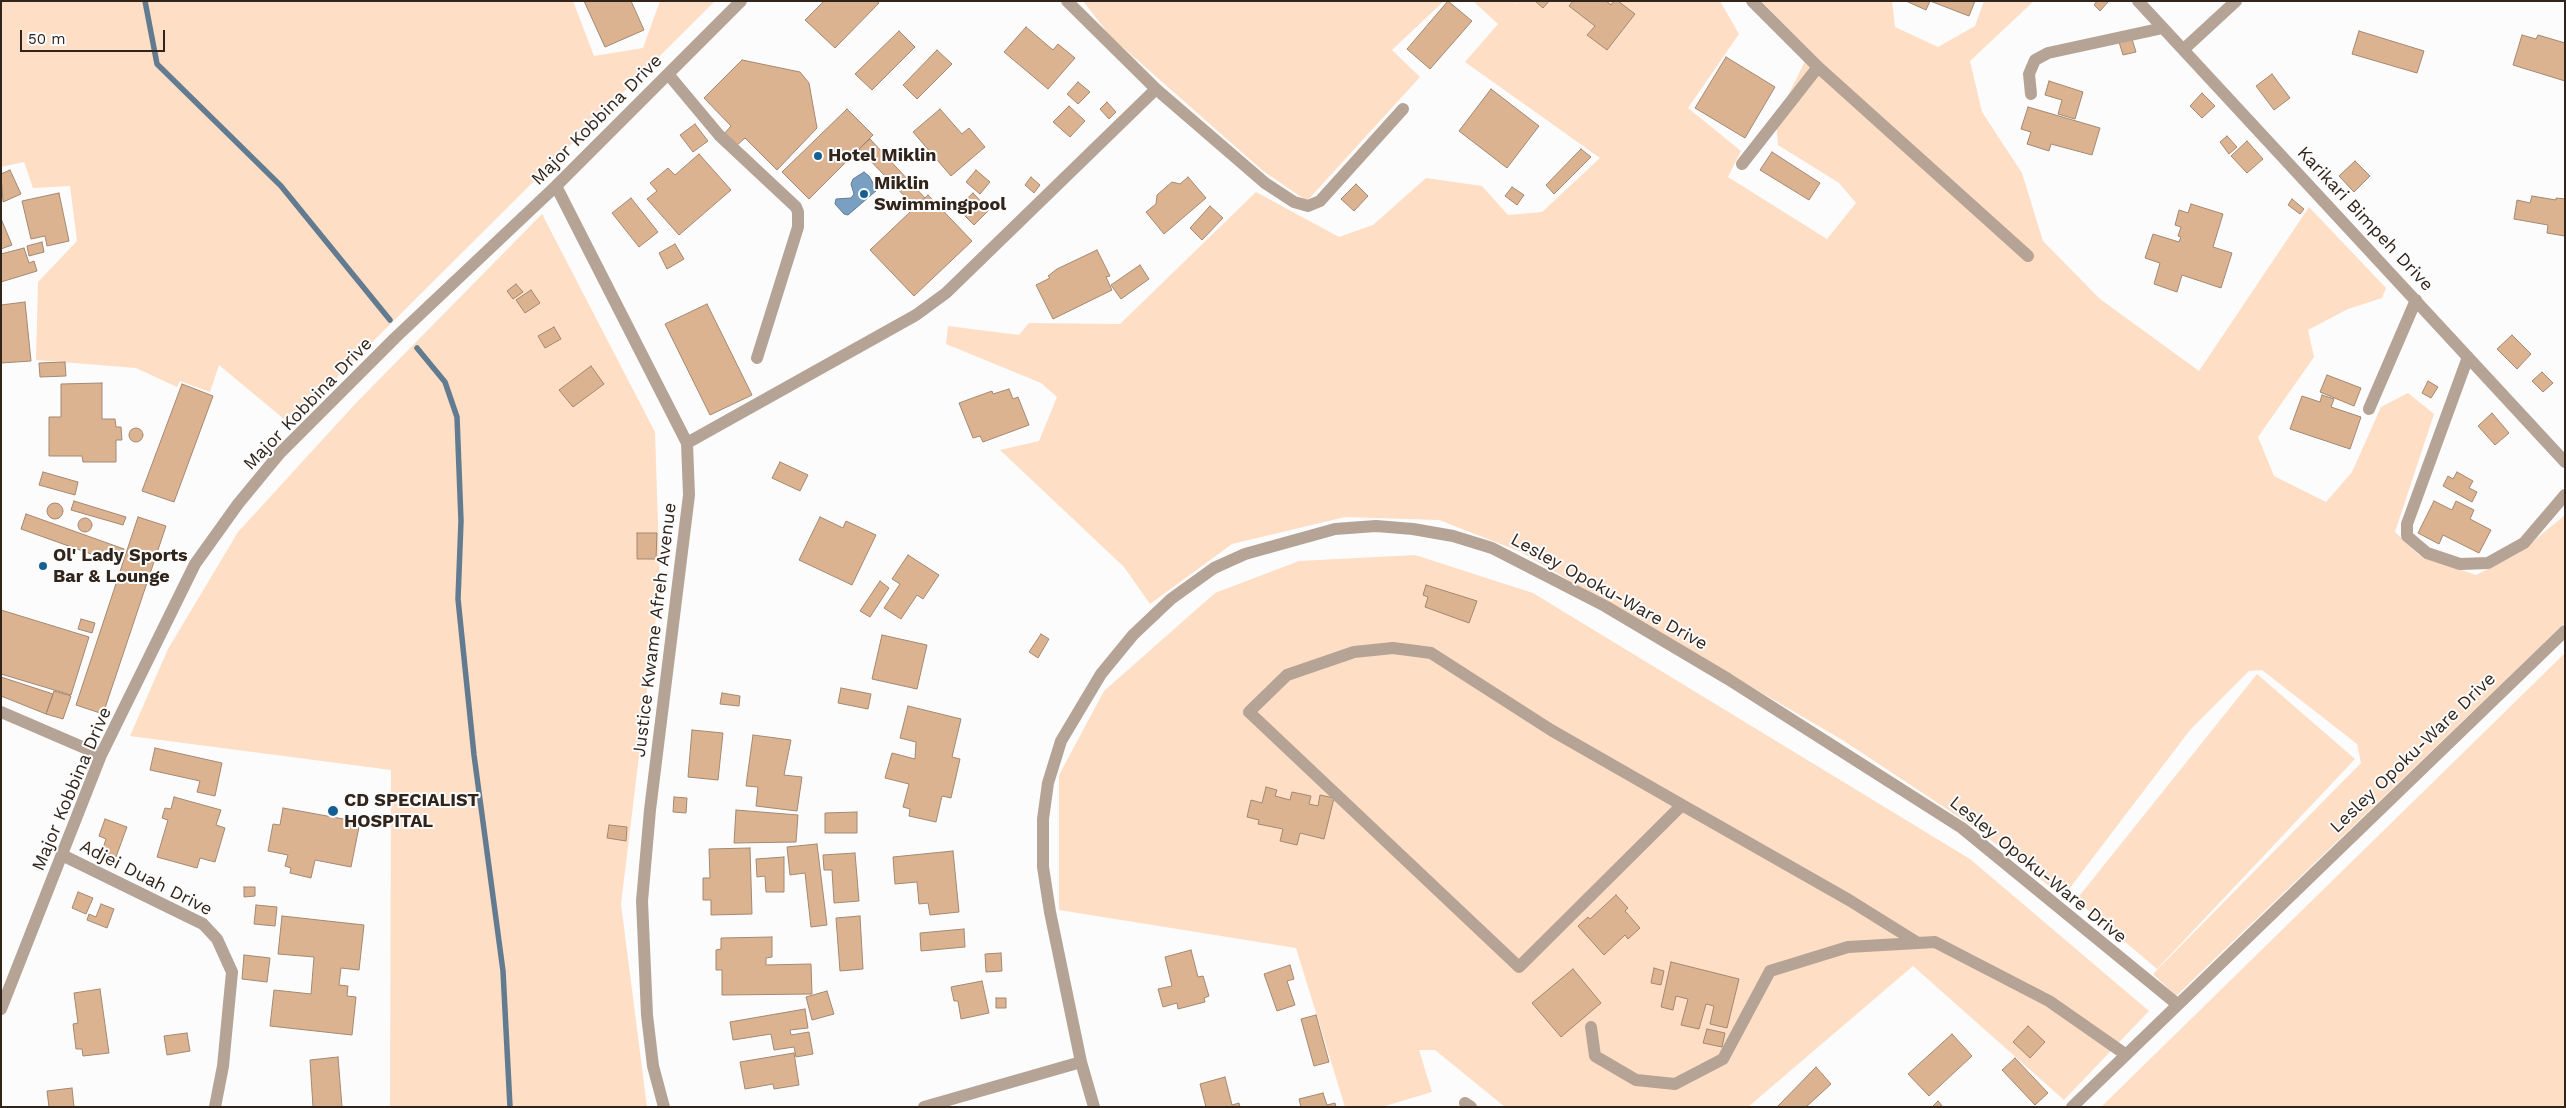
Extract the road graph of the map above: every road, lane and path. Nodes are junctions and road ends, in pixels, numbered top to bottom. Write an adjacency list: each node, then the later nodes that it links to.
1 (741, 1): 9 (street, Major Kobbina Drive)
2 (1067, 1): 10 (street)
3 (1752, 1): 8 (street)
4 (2138, 1): 6 (street, Karikari Bimpeh Drive)
5 (2236, 1): 7 (street)
6 (2163, 28): 7 (street, Karikari Bimpeh Drive); 11 (street)
7 (2184, 49): 16 (street, Karikari Bimpeh Drive)
8 (1818, 67): 13 (street); 15 (street)
9 (668, 74): 14 (street, Major Kobbina Drive); 18 (street)
10 (1156, 89): 12 (street); 20 (street)
11 (2031, 94)
12 (1403, 109)
13 (1742, 164)
14 (556, 186): 20 (street, Justice Kwame Afreh Avenue); 25 (street, Major Kobbina Drive)
15 (2028, 256)
16 (2416, 300): 17 (street, Karikari Bimpeh Drive); 19 (street)
17 (2468, 357): 21 (street, Karikari Bimpeh Drive); 22 (street)
18 (757, 358)
19 (2369, 409)
20 (687, 443): 35 (street, Justice Kwame Afreh Avenue)
21 (2565, 462)
22 (2565, 495)
23 (2565, 631): 29 (street, Lesley Opoku-Ware Drive)
24 (1, 712): 25 (street)
25 (101, 755): 27 (street, Major Kobbina Drive)
26 (1682, 805): 26 (street); 28 (street)
27 (62, 856): 30 (street, Major Kobbina Drive); 34 (street, Adjei Duah Drive)
28 (1918, 943): 31 (street); 32 (street)
29 (2177, 1004): 32 (street, Lesley Opoku-Ware Drive); 33 (street, Lesley Opoku-Ware Drive)
30 (1, 1009)
31 (1590, 1027)
32 (2125, 1054): 38 (street, Lesley Opoku-Ware Drive)
33 (1081, 1062): 36 (street); 37 (street, Lesley Opoku-Ware Drive)
34 (215, 1107)
35 (664, 1107)
36 (924, 1107)
37 (1094, 1107)
38 (2072, 1107)

